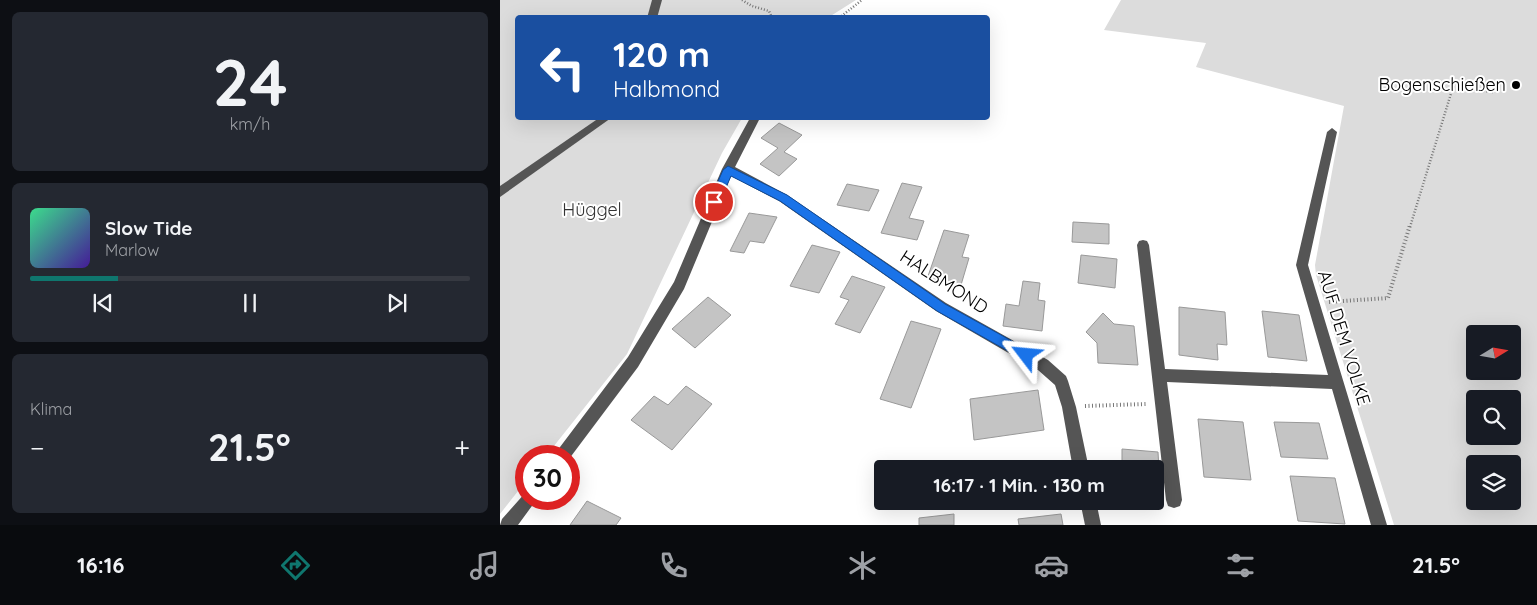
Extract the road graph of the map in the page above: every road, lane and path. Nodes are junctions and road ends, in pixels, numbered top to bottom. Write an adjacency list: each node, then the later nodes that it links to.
1 (657, 0): 4 (street)
2 (742, 0): 5 (path)
3 (862, 0): 6 (path)
4 (653, 15)
5 (771, 15)
6 (843, 15)
7 (1493, 92): 14 (path)
8 (603, 120): 12 (street)
9 (754, 120): 11 (street)
10 (1332, 132): 14 (street, AUF DEM VOLKE)
11 (728, 170): 18 (street, HALBMOND); 19 (street)
12 (500, 192)
13 (1142, 245): 15 (street)
14 (1314, 304): 16 (street, AUF DEM VOLKE)
15 (1159, 375): 16 (street); 17 (street)
16 (1337, 382): 26 (street, AUF DEM VOLKE)
17 (1162, 403): 18 (path); 21 (street)
18 (1069, 406): 20 (street, HALBMOND)
19 (570, 445)
20 (1080, 460)
21 (1174, 500)
22 (520, 510): 24 (street)
23 (1090, 510): 25 (street)
24 (508, 525)
25 (1092, 525)
26 (1379, 525)

